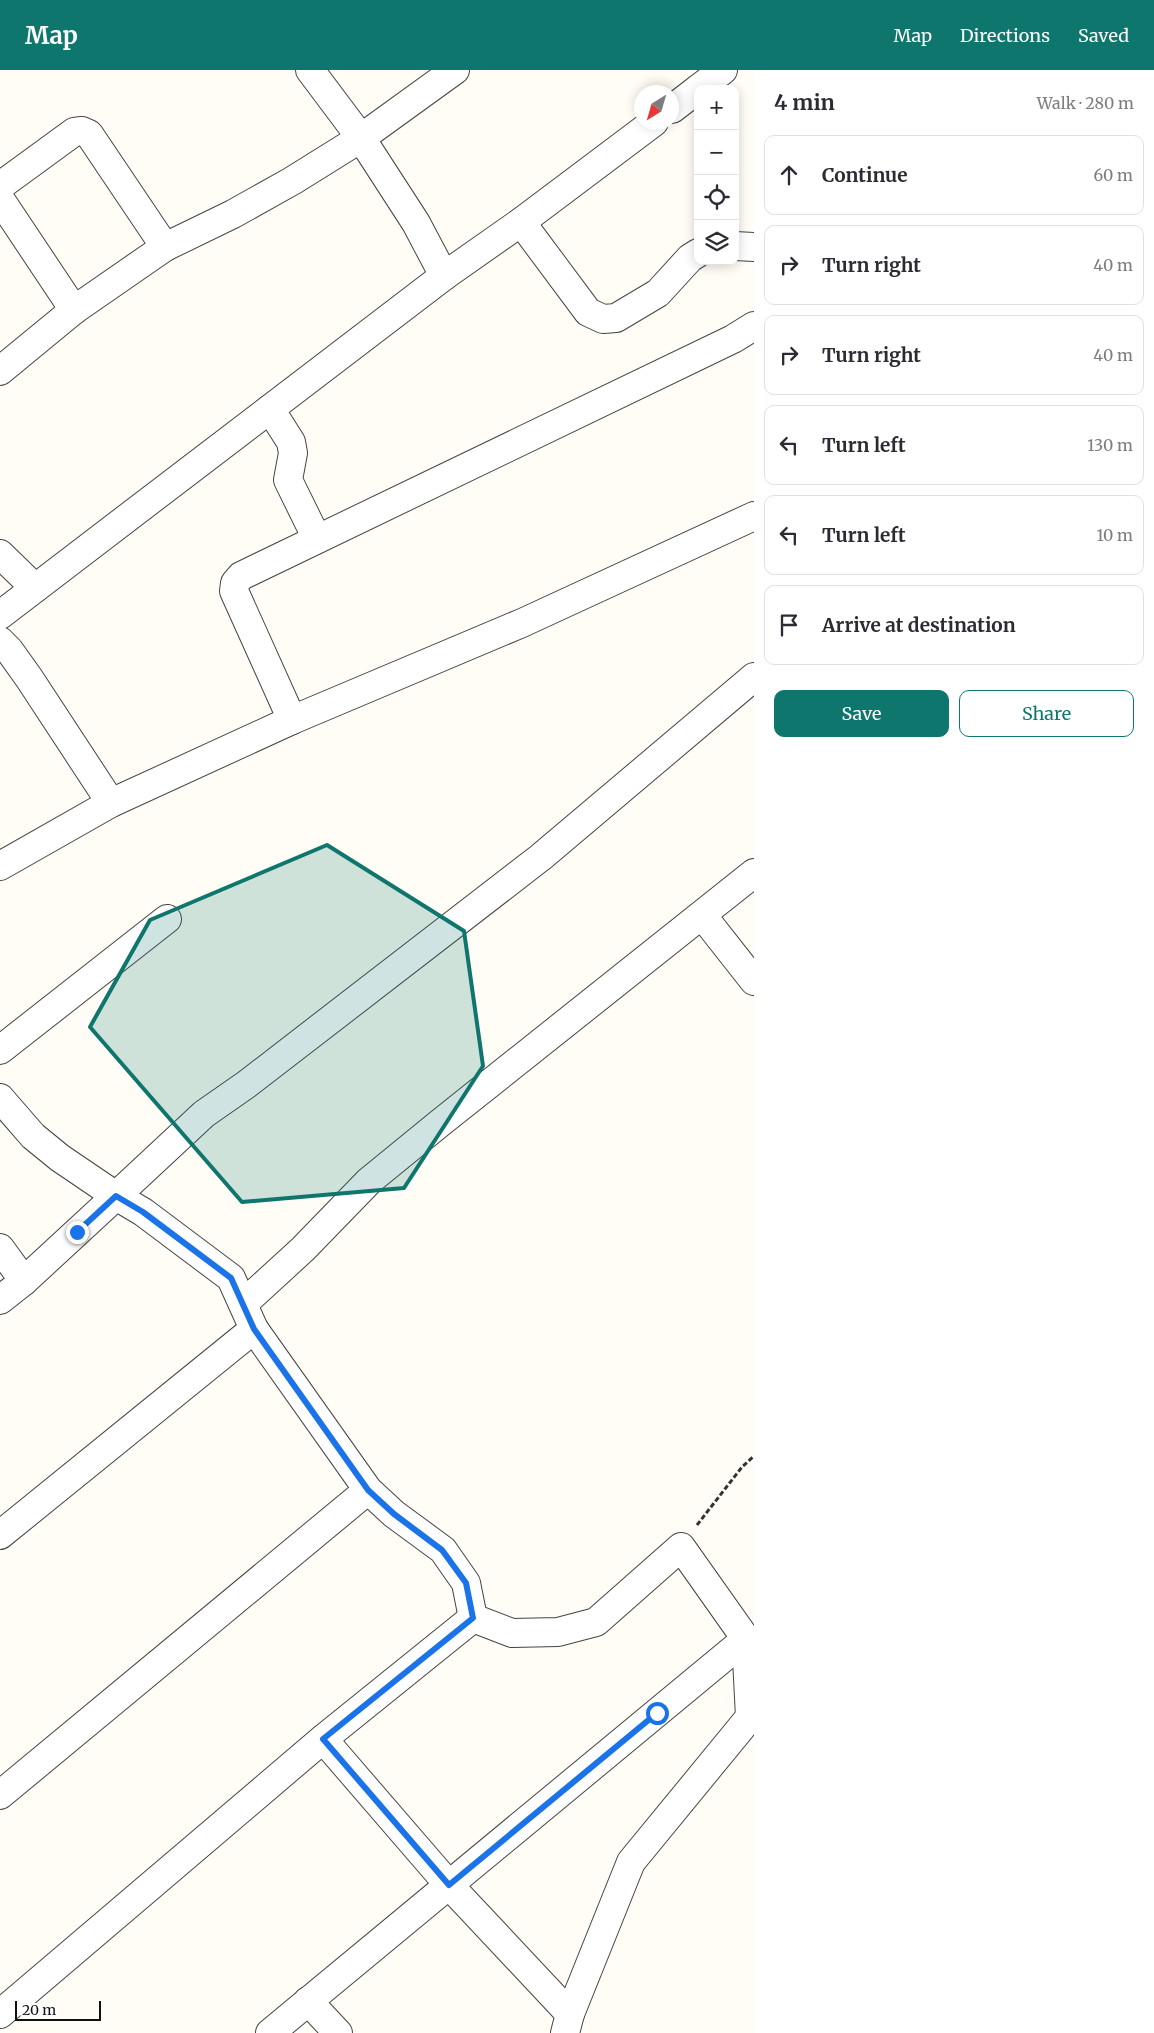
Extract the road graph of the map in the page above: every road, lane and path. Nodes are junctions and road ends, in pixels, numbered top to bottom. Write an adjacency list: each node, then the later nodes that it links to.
1 (310, 70): 8 (street)
2 (454, 70): 8 (street)
3 (723, 70): 4 (street)
4 (703, 85)
5 (694, 92): 6 (street)
6 (679, 104)
7 (643, 130): 11 (street)
8 (361, 138): 13 (street); 16 (street)
9 (0, 186): 13 (street)
10 (0, 199): 17 (street)
11 (521, 222): 15 (street); 16 (street)
12 (739, 246): 14 (street)
13 (165, 247): 17 (street)
14 (754, 247)
15 (694, 256)
16 (444, 276): 20 (street)
17 (74, 310): 19 (street)
18 (754, 326): 22 (street)
19 (0, 371)
20 (270, 409): 22 (street); 24 (street)
21 (754, 516): 28 (street)
22 (317, 539): 28 (street)
23 (0, 554): 24 (street)
24 (35, 588): 25 (street)
25 (0, 615)
26 (0, 641): 29 (street)
27 (754, 677): 37 (street)
28 (292, 720): 29 (street)
29 (111, 802): 30 (street)
30 (0, 866)
31 (754, 874): 32 (street)
32 (702, 915): 34 (street); 41 (street)
33 (167, 919): 35 (street)
34 (754, 981)
35 (0, 1050)
36 (0, 1098): 37 (street)
37 (116, 1196): 39 (street); 41 (street)
38 (0, 1248): 39 (street)
39 (24, 1281): 40 (street)
40 (0, 1300)
41 (243, 1304): 42 (street)
42 (254, 1329): 44 (street); 45 (street)
43 (754, 1456): 46 (path)
44 (368, 1490): 47 (street); 50 (street)
45 (0, 1535)
46 (681, 1547): 47 (street); 48 (street)
47 (473, 1618): 49 (street)
48 (746, 1639): 51 (street); 54 (street)
49 (323, 1739): 51 (street); 53 (street)
50 (0, 1796)
51 (449, 1885): 52 (street); 54 (street)
52 (308, 2001): 55 (street); 56 (street)
53 (0, 2014)
54 (568, 2024)
55 (270, 2033)
56 (338, 2033)

